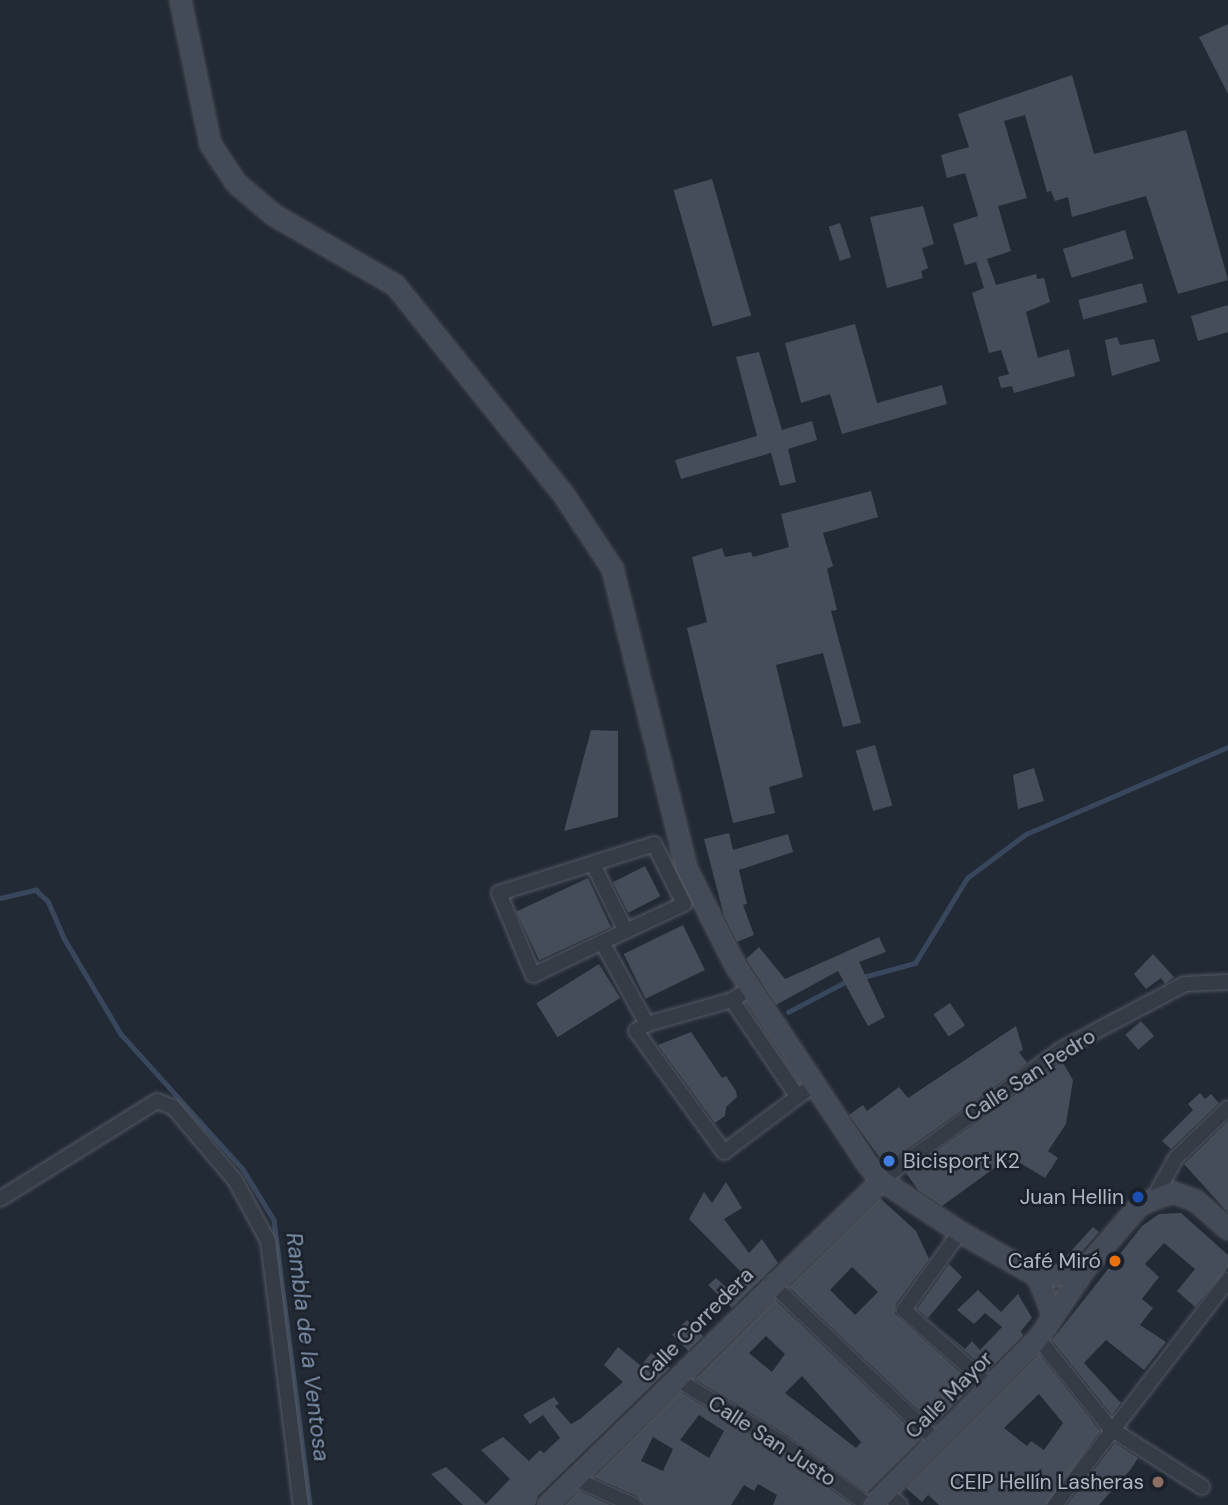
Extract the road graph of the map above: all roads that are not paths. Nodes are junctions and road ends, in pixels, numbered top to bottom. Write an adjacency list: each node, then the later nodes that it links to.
1 (180, 0): 6 (main road)
2 (593, 864): 3 (street); 3 (street); 4 (street)
3 (626, 931): 4 (street)
4 (602, 942): 8 (street)
5 (1228, 982): 12 (street, Calle San Pedro)
6 (751, 989): 7 (street); 9 (main road)
7 (732, 1000): 8 (street); 10 (street)
8 (641, 1028): 10 (street)
9 (816, 1083): 10 (street); 12 (main road)
10 (798, 1097)
11 (1228, 1108): 13 (street)
12 (881, 1180): 16 (main road); 20 (main road, Calle Corredera)
13 (1154, 1196): 15 (main road); 17 (main road, Calle Mayor)
14 (0, 1199): 30 (street)
15 (1228, 1229)
16 (960, 1232): 18 (main road); 24 (street)
17 (1087, 1265): 18 (main road); 21 (main road, Calle Mayor)
18 (1037, 1276): 21 (main road)
19 (1228, 1280): 25 (street)
20 (771, 1283): 23 (main road, Calle Corredera); 26 (street)
21 (1052, 1313): 22 (main road, Calle Mayor)
22 (1038, 1338): 24 (main road, Calle Mayor); 25 (street)
23 (675, 1378): 27 (main road, Calle Corredera); 29 (street, Calle San Justo)
24 (990, 1386): 26 (main road, Calle Mayor)
25 (1111, 1429): 28 (street); 33 (street)
26 (936, 1440): 29 (main road, Calle Mayor)
27 (573, 1478): 31 (main road, Calle Corredera); 32 (street)
28 (1202, 1487)
29 (881, 1502)
30 (302, 1505)
31 (547, 1505)
32 (633, 1505)
33 (1055, 1505)

